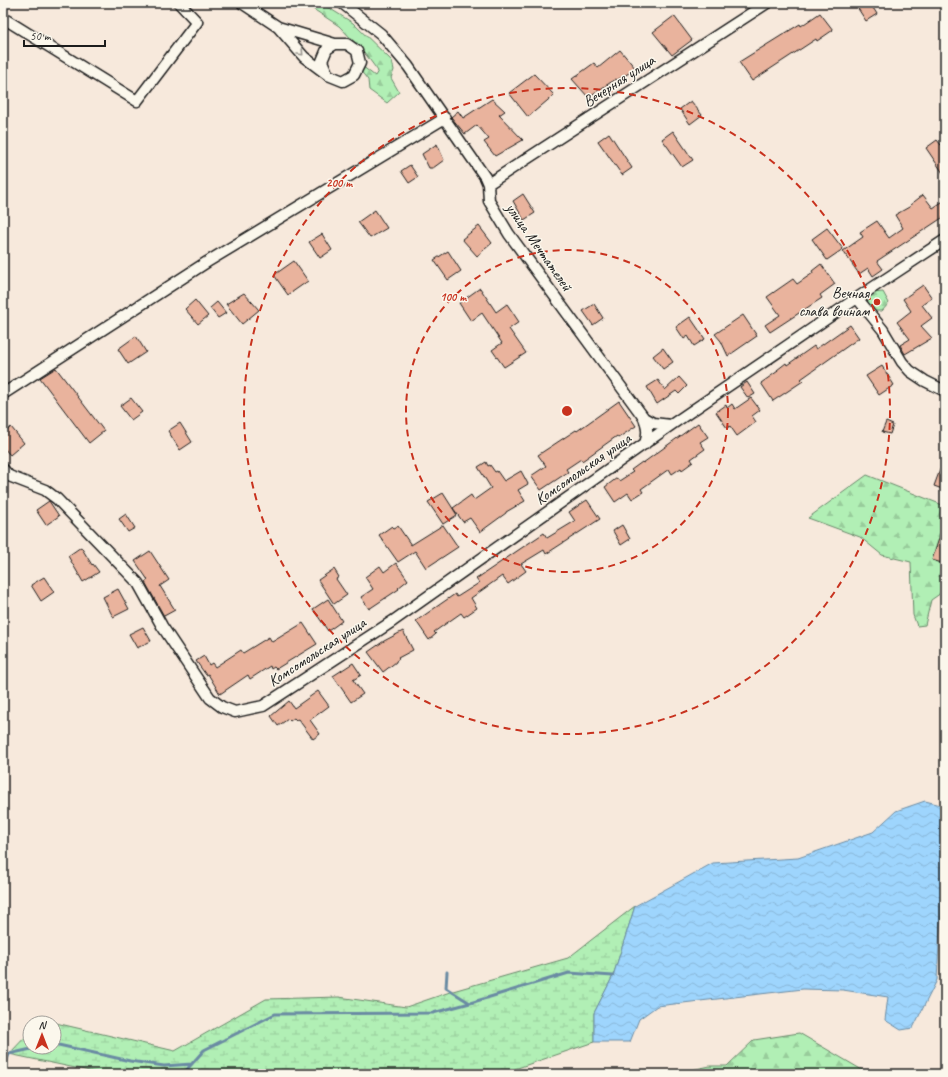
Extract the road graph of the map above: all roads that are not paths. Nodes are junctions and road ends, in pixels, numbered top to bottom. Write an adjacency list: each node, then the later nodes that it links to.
1 (179, 3): 5 (street)
2 (242, 3): 6 (street)
3 (342, 3): 9 (street, улица Мечтателей)
4 (767, 3): 10 (street, Вечерняя улица)
5 (3, 18)
6 (278, 27): 7 (street); 8 (street, one-way to 8)
7 (335, 44): 8 (street); 8 (street)
8 (328, 75)
9 (444, 118): 10 (street, улица Мечтателей); 14 (street)
10 (488, 184): 15 (street, улица Мечтателей)
11 (945, 240): 12 (street, Комсомольская улица)
12 (857, 298): 13 (street); 16 (street, Комсомольская улица)
13 (945, 391)
14 (3, 394)
15 (644, 418): 16 (street); 17 (street, улица Мечтателей)
16 (671, 425): 17 (street, Комсомольская улица)
17 (645, 444): 18 (street, Комсомольская улица)
18 (5, 473)

